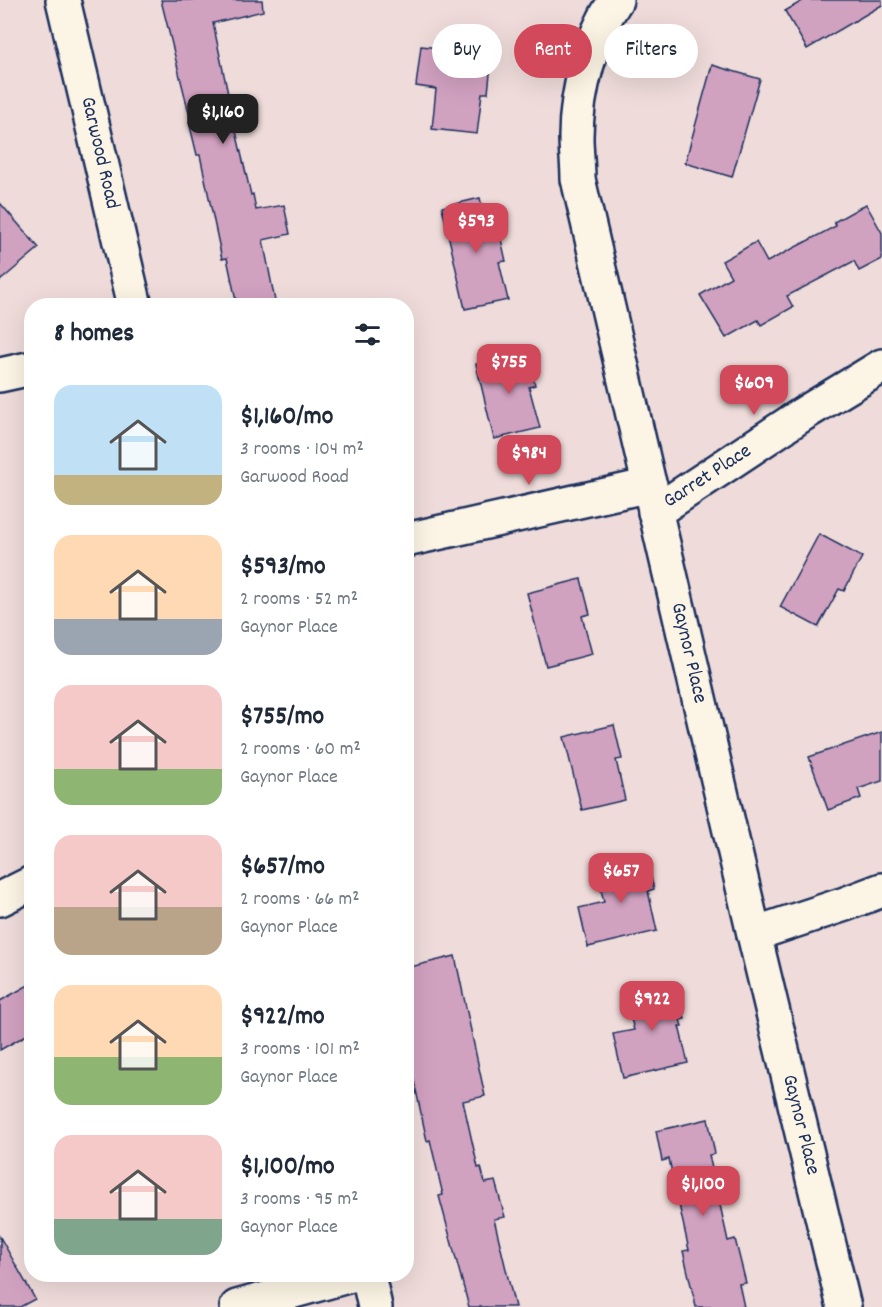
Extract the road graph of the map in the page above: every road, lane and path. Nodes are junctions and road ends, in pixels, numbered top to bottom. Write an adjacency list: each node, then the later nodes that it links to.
1 (63, 0): 3 (street, Garwood Road)
2 (616, 0): 7 (street, Gaynor Place)
3 (133, 298)
4 (882, 366): 7 (street, Garret Place)
5 (24, 370): 6 (street)
6 (0, 375)
7 (652, 498): 8 (street, Garret Place); 12 (street, Gaynor Place)
8 (414, 538)
9 (24, 887): 11 (street)
10 (882, 890): 12 (street)
11 (0, 898)
12 (754, 934): 17 (street, Gaynor Place)
13 (326, 1282): 15 (street)
14 (370, 1282): 16 (street)
15 (237, 1307)
16 (375, 1307)
17 (844, 1307)

